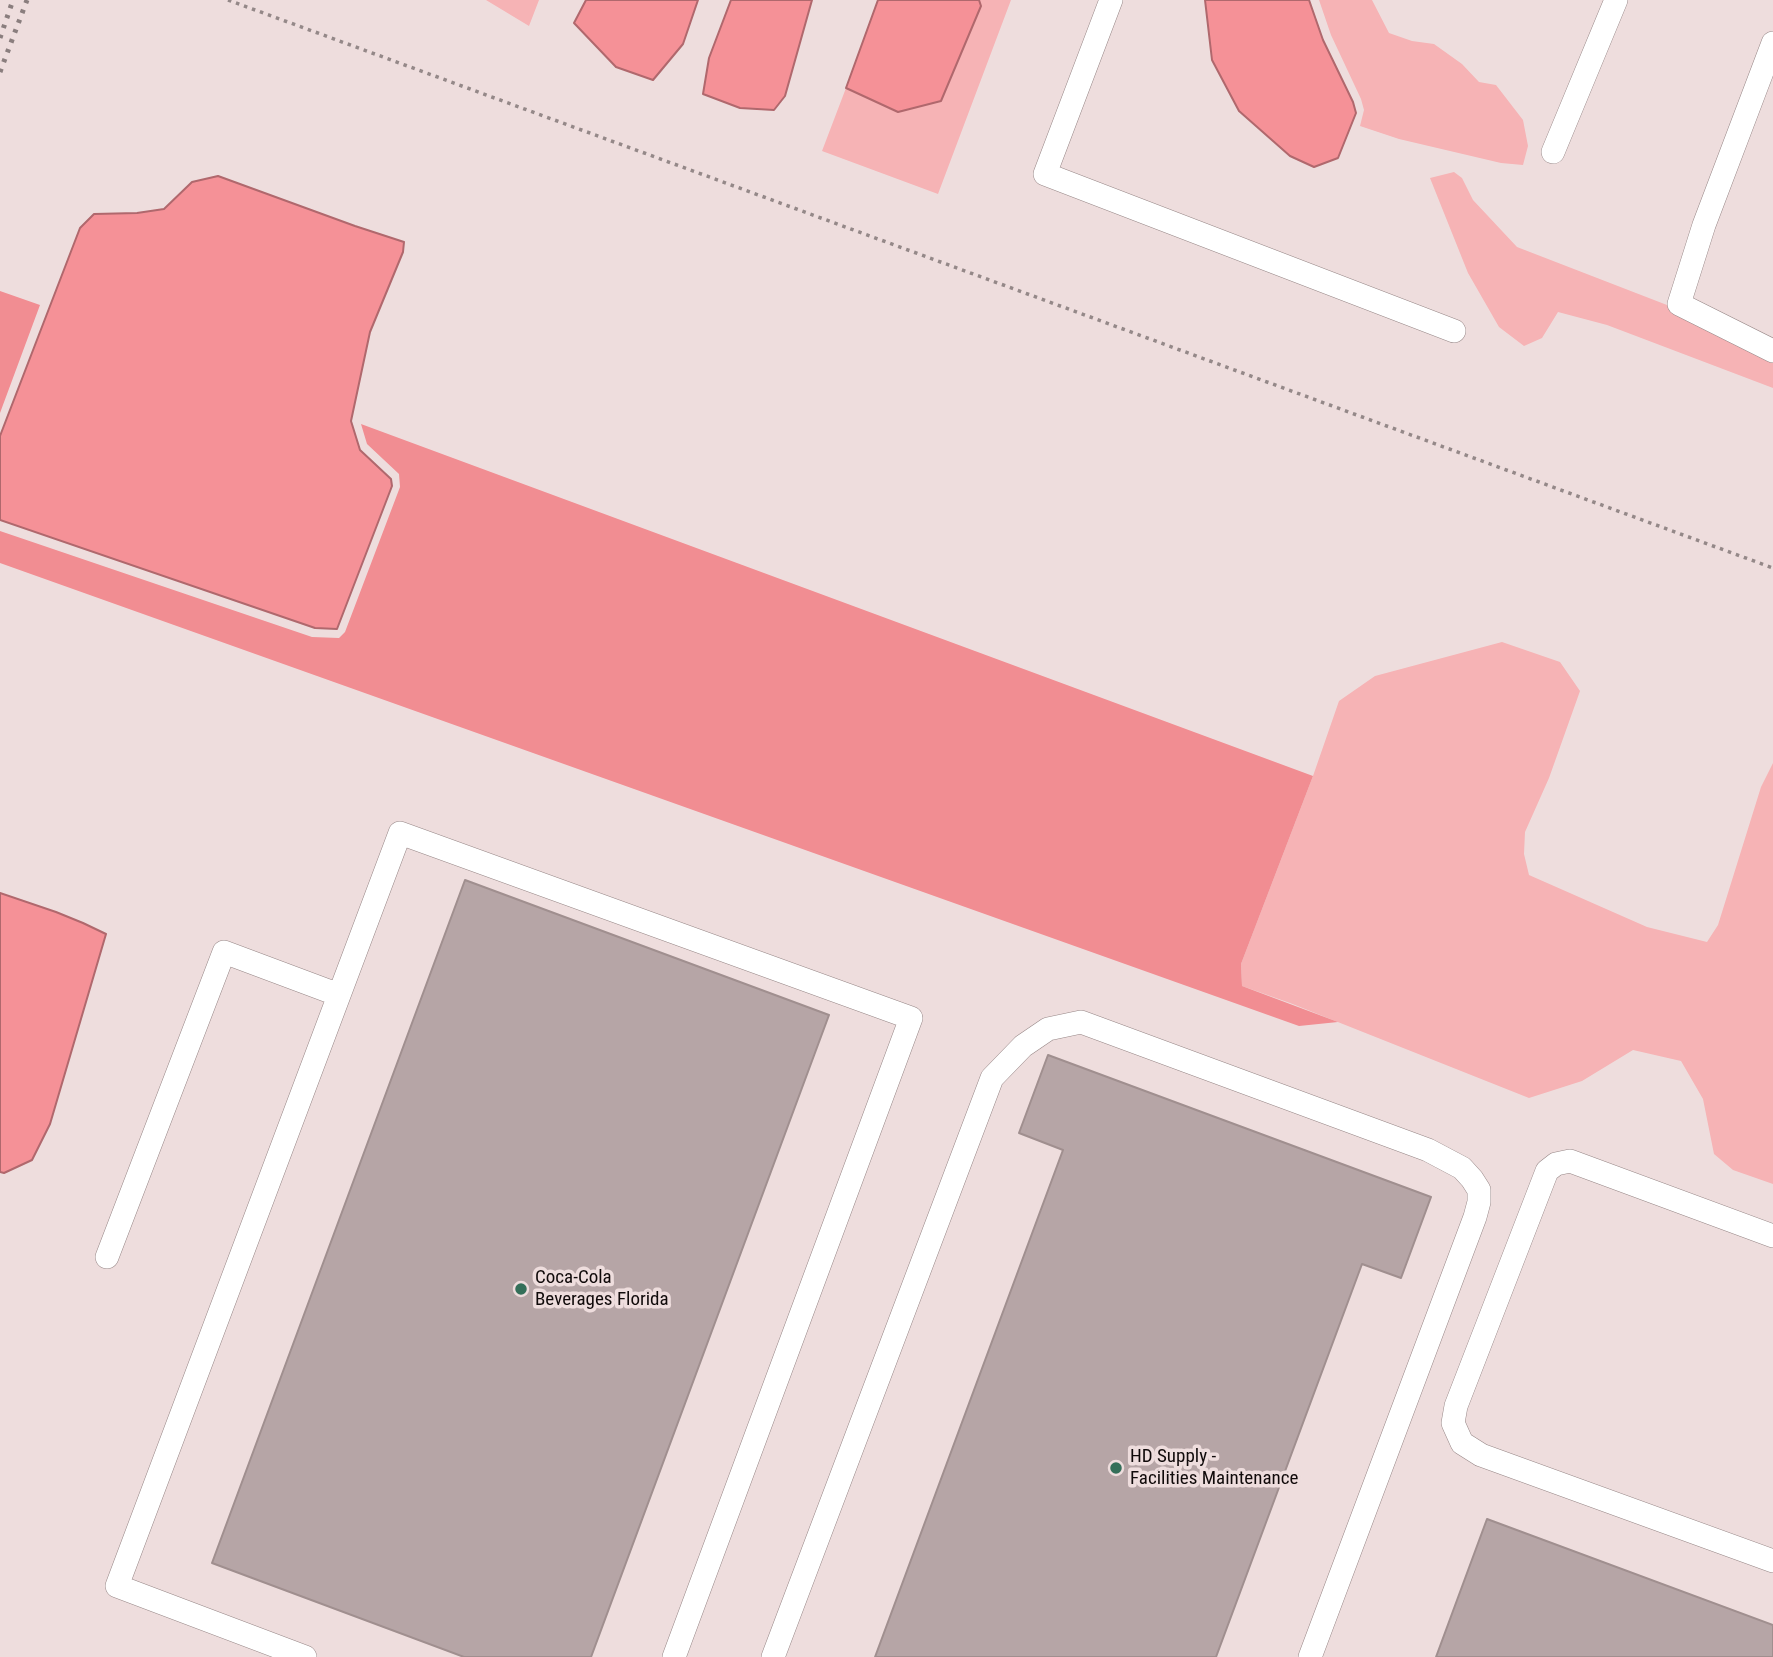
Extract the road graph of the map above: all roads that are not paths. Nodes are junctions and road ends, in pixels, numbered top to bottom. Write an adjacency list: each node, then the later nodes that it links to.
1 (1111, 0): 5 (lane)
2 (1616, 0): 4 (lane)
3 (1773, 43): 6 (lane)
4 (1553, 152)
5 (1454, 331)
6 (1773, 351)
7 (339, 995): 9 (lane); 11 (lane); 12 (lane)
8 (1773, 1236): 10 (lane)
9 (107, 1257)
10 (1773, 1562)
11 (306, 1657)
12 (674, 1657)
13 (773, 1657): 14 (lane)
14 (1310, 1657)

